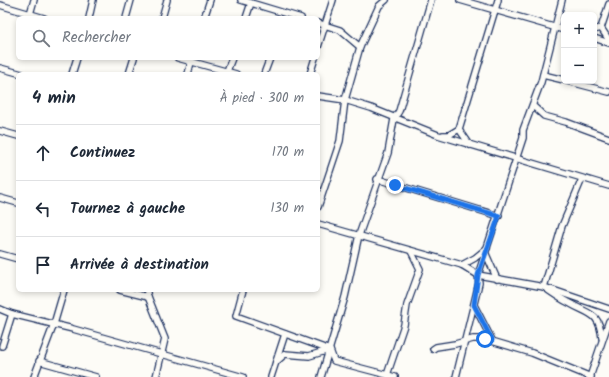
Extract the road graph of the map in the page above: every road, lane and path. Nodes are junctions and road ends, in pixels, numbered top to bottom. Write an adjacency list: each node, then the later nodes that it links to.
1 (34, 0): 19 (street)
2 (93, 0): 21 (street)
3 (131, 0): 22 (street)
4 (167, 0): 23 (street)
5 (210, 0): 24 (street)
6 (241, 0): 13 (street)
7 (334, 0): 29 (street)
8 (386, 0): 14 (street)
9 (431, 0): 60 (street)
10 (460, 0): 18 (street)
11 (498, 0): 18 (street)
12 (562, 0): 30 (street)
13 (251, 3): 17 (street); 25 (street)
14 (379, 3): 37 (street)
15 (609, 4): 31 (street)
16 (0, 5): 19 (street)
17 (279, 11): 26 (street); 27 (street)
18 (494, 11): 30 (street); 61 (street)
19 (30, 14): 20 (street)
20 (37, 16)
21 (89, 16)
22 (127, 16)
23 (163, 16)
24 (205, 16)
25 (247, 16)
26 (281, 16)
27 (295, 16)
28 (320, 24): 29 (street)
29 (324, 25): 34 (street); 37 (street)
30 (554, 27): 32 (street); 53 (street)
31 (601, 28): 33 (street); 36 (street)
32 (561, 29)
33 (597, 29)
34 (320, 39)
35 (597, 39): 36 (street)
36 (609, 41)
37 (360, 47): 58 (street)
38 (76, 60): 47 (street)
39 (133, 60): 48 (street)
40 (192, 60): 45 (street); 49 (street)
41 (231, 60): 45 (street)
42 (269, 60): 51 (street)
43 (314, 60): 52 (street)
44 (0, 68): 46 (street)
45 (227, 71): 50 (street)
46 (16, 72)
47 (74, 72)
48 (130, 72)
49 (189, 72)
50 (230, 72)
51 (265, 72)
52 (311, 72)
53 (543, 75): 54 (street); 59 (street)
54 (561, 79)
55 (578, 84): 56 (street)
56 (609, 92)
57 (320, 96): 58 (street)
58 (345, 100): 60 (street); 72 (street)
59 (533, 106): 65 (street); 67 (street)
60 (394, 119): 64 (street); 69 (street)
61 (459, 130): 64 (street); 66 (street)
62 (0, 131): 63 (street)
63 (16, 135)
64 (438, 135): 66 (street)
65 (609, 138)
66 (470, 145): 67 (street)
67 (517, 159): 68 (street); 74 (street)
68 (582, 178): 70 (street); 84 (street)
69 (377, 179): 74 (street); 76 (street)
70 (609, 186)
71 (0, 198): 73 (street)
72 (320, 201)
73 (16, 202)
74 (499, 216): 78 (street)
75 (320, 225): 76 (street)
76 (359, 236): 77 (street); 102 (street)
77 (411, 251): 81 (street); 107 (street)
78 (487, 251): 81 (street); 82 (street); 83 (street)
79 (0, 254): 80 (street)
80 (16, 257)
81 (462, 266): 82 (street)
82 (478, 275): 83 (street); 90 (street)
83 (496, 279): 84 (street)
84 (544, 287): 92 (street); 97 (street)
85 (63, 292): 95 (street)
86 (129, 292): 89 (street)
87 (147, 292): 89 (street)
88 (243, 292): 96 (street)
89 (148, 296): 103 (street)
90 (474, 305): 98 (street); 99 (street)
91 (0, 309): 93 (street)
92 (609, 309)
93 (12, 314): 95 (street); 100 (street)
94 (609, 320): 97 (street)
95 (54, 324): 103 (street); 104 (street)
96 (285, 334): 102 (street); 105 (street)
97 (602, 338): 118 (street)
98 (465, 340): 99 (street); 101 (street); 117 (street)
99 (492, 340): 118 (street)
100 (2, 346)
101 (433, 349)
102 (330, 350): 105 (street); 107 (street); 115 (street)
103 (162, 354): 106 (street); 111 (street)
104 (39, 362): 109 (street); 110 (street)
105 (276, 362): 114 (street)
106 (214, 370): 108 (street); 112 (street)
107 (387, 375): 116 (street)
108 (233, 376): 113 (street)
109 (34, 377)
110 (96, 377)
111 (156, 377)
112 (221, 377)
113 (243, 377)
114 (271, 377)
115 (321, 377)
116 (395, 377)
117 (456, 377)
118 (590, 377)

